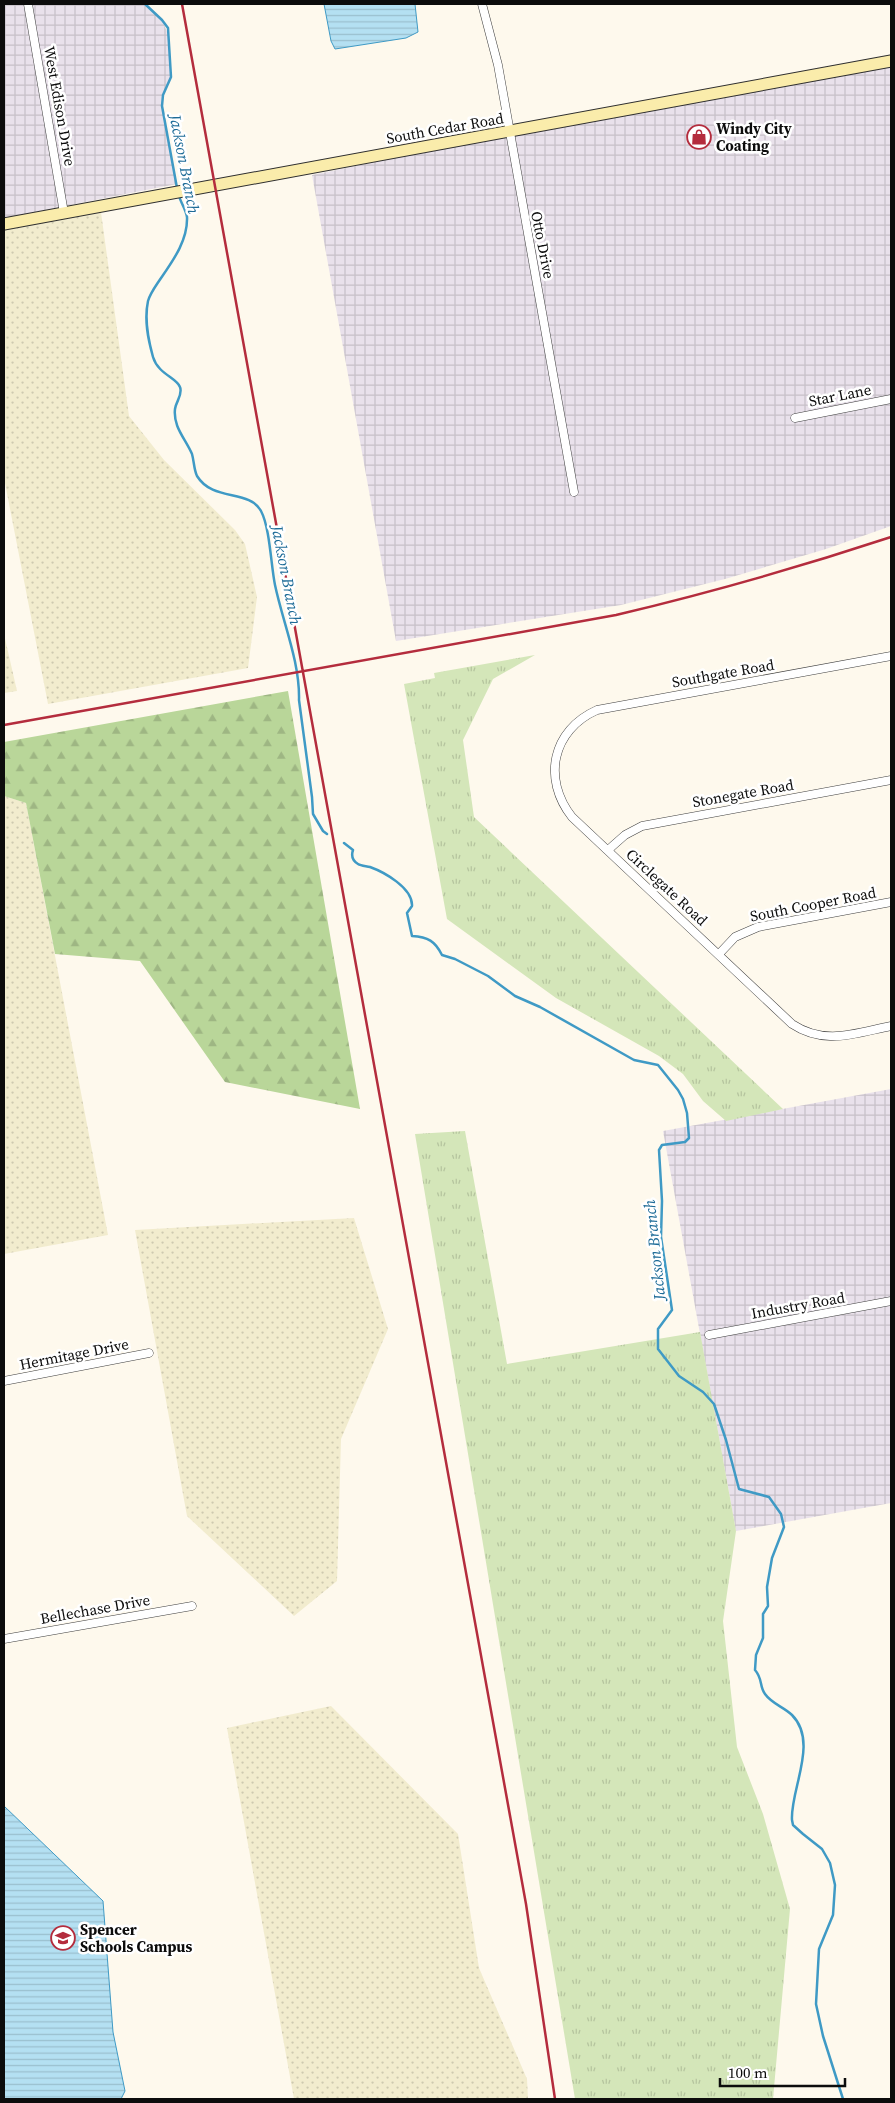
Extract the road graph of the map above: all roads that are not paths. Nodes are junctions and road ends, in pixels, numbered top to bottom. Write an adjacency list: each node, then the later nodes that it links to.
1 (28, 4): 5 (street, West Edison Drive)
2 (482, 4): 4 (street, Otto Drive)
3 (891, 61): 4 (main road, South Cedar Road)
4 (509, 132): 5 (main road, South Cedar Road); 9 (street, Otto Drive)
5 (64, 212): 6 (main road, South Cedar Road)
6 (4, 224)
7 (891, 399): 8 (street, Star Lane)
8 (795, 418)
9 (574, 492)
10 (891, 656): 11 (street, Southgate Road)
11 (567, 734): 13 (street, Circlegate Road)
12 (891, 780): 13 (street, Stonegate Road)
13 (608, 850): 15 (street, Circlegate Road)
14 (891, 902): 15 (street, South Cooper Road)
15 (719, 954): 16 (street, Circlegate Road)
16 (891, 1026)
17 (891, 1301): 18 (street, Industry Road)
18 (709, 1335)
19 (149, 1353): 20 (street, Hermitage Drive)
20 (4, 1382)
21 (192, 1606): 22 (street, Bellechase Drive)
22 (4, 1639)

